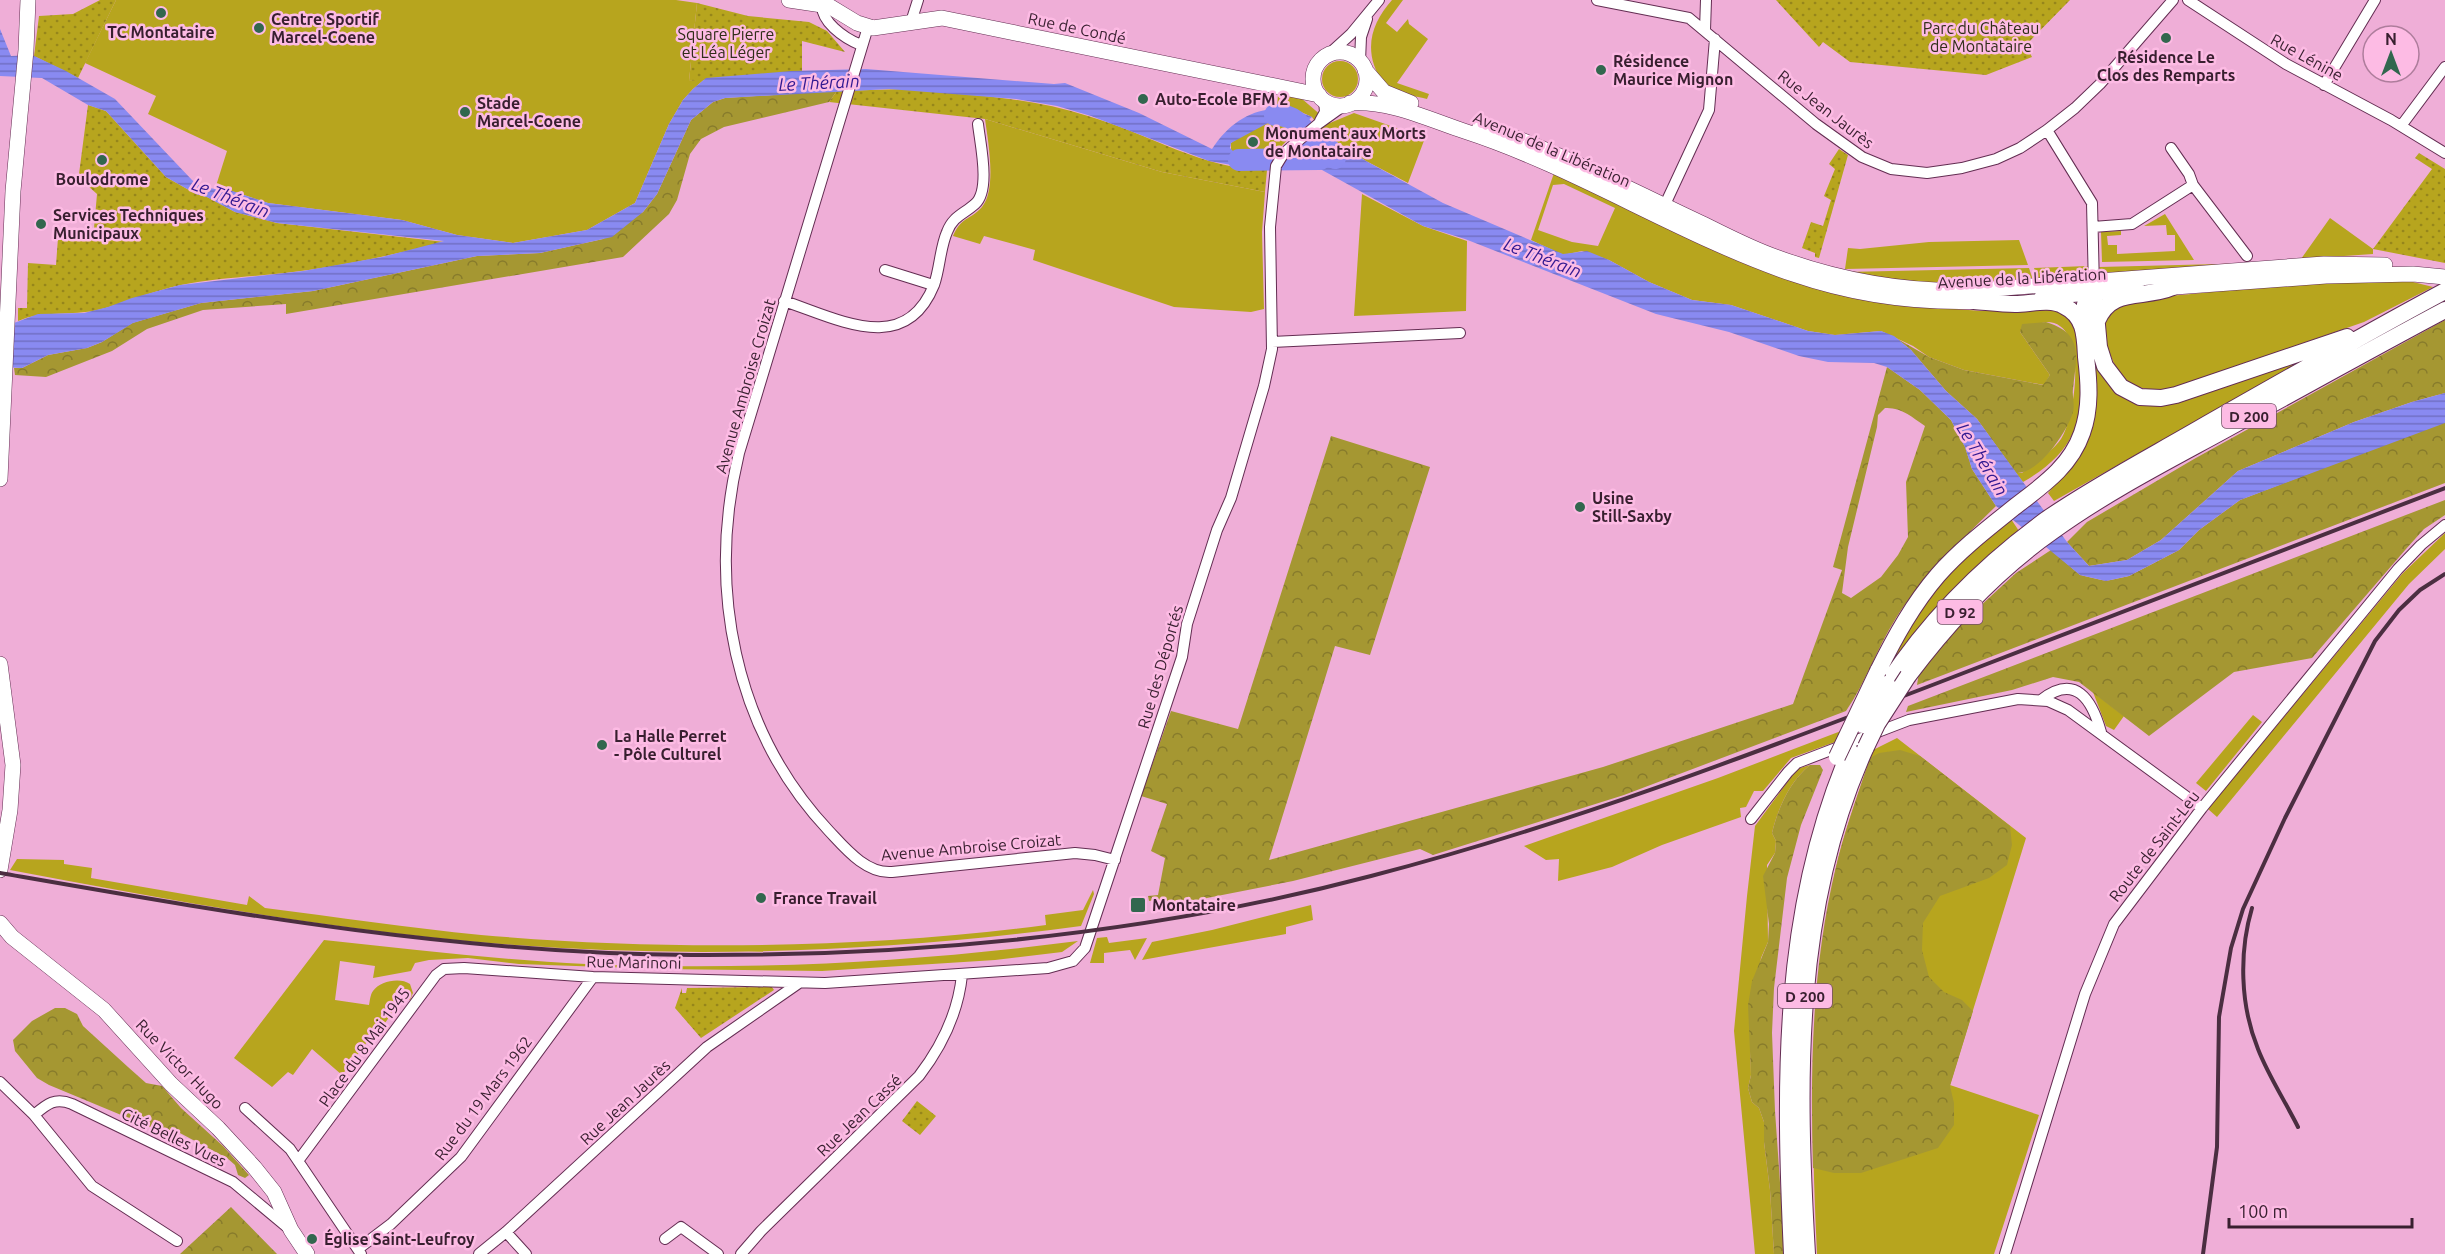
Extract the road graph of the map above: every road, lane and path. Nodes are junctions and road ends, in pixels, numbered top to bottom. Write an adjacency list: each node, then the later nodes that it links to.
1 (28, 0): 50 (main road)
2 (789, 0): 10 (main road)
3 (918, 0): 12 (street)
4 (1379, 0): 11 (street)
5 (1598, 0): 14 (street, Rue Jean Jaurès)
6 (1706, 0): 14 (street)
7 (2173, 0): 28 (street, Rue Jean Jaurès)
8 (2188, 0): 22 (street, Rue Lénine)
9 (2375, 0): 22 (street)
10 (823, 2): 13 (main road); 16 (street)
11 (1371, 10): 17 (street); 18 (street)
12 (911, 22): 13 (main road, Rue de Condé); 21 (main road, Rue de Condé)
13 (868, 27): 16 (street, Avenue Ambroise Croizat)
14 (1705, 30): 15 (street, Rue Jean Jaurès)
15 (1715, 39): 28 (street, Rue Jean Jaurès); 32 (street)
16 (861, 45): 43 (street, Avenue Ambroise Croizat)
17 (1329, 54): 18 (main road); 20 (main road)
18 (1362, 66): 24 (main road); 32 (main road, Avenue de la Libération)
19 (2445, 67): 27 (street)
20 (1314, 72): 21 (main road, Rue de Condé); 23 (main road)
21 (1260, 83): 23 (main road, Rue de Condé)
22 (2324, 85): 27 (street, Rue Lénine)
23 (1321, 97): 24 (main road); 26 (street)
24 (1348, 104): 26 (street, Rue des Déportés); 32 (main road, Avenue de la Libération)
25 (978, 124): 39 (street)
26 (1318, 124): 49 (street, Rue des Déportés)
27 (2401, 126): 30 (street, Rue Lénine)
28 (2047, 130): 33 (street)
29 (2170, 148): 31 (street)
30 (2445, 153)
31 (2193, 185): 33 (street); 34 (street)
32 (1662, 211): 38 (main road, Avenue de la Libération)
33 (2093, 227): 40 (street)
34 (2247, 256)
35 (885, 270): 39 (street)
36 (2445, 271): 40 (main road, Avenue de la Libération)
37 (2445, 277): 41 (main road, Avenue de la Libération)
38 (1835, 280): 40 (main road, Avenue de la Libération); 44 (main road, Avenue de la Libération)
39 (933, 285): 43 (street)
40 (2094, 287): 41 (main road, Avenue de la Libération); 44 (main road, Avenue de la Libération); 46 (main road)
41 (2173, 287): 46 (main road)
42 (2445, 291): 47 (main road, D 200)
43 (784, 301): 63 (street, Avenue Ambroise Croizat)
44 (1974, 301): 46 (main road)
45 (2445, 310): 52 (main road, D 200)
46 (2090, 325): 47 (main road); 57 (main road)
47 (2380, 327): 52 (main road, D 200)
48 (1460, 333): 49 (street)
49 (1272, 342): 63 (street, Rue des Déportés)
50 (4, 376): 51 (main road)
51 (0, 478)
52 (2079, 506): 54 (main road, D 200)
53 (2445, 525): 61 (street, Route de Saint-Leu)
54 (2014, 554): 56 (main road, D 92); 57 (main road, D 200)
55 (0, 664): 64 (main road)
56 (1908, 676): 60 (main road, D 200, bridge)
57 (1883, 678): 60 (main road, D 200, bridge)
58 (2041, 700): 59 (street); 59 (street); 62 (street)
59 (2101, 732): 61 (street)
60 (1851, 752): 84 (main road, D 200); 85 (main road, D 200)
61 (2202, 808): 86 (street, Route de Saint-Leu)
62 (1751, 819)
63 (1115, 860): 67 (street, Rue des Déportés)
64 (0, 870)
65 (0, 923): 74 (main road, Rue Victor Hugo)
66 (464, 968): 68 (street, Rue Marinoni); 73 (street, Place du 8 Mai 1945)
67 (962, 975): 69 (street, Rue des Déportés); 83 (street, Rue Jean Cassé)
68 (593, 977): 69 (street, Rue Marinoni); 78 (street, Rue du 19 Mars 1962)
69 (801, 983): 75 (street, Rue Jean Jaurès)
70 (0, 1082): 72 (street)
71 (245, 1108): 73 (street)
72 (34, 1115): 74 (street, Cité Belles Vues); 77 (street)
73 (298, 1161): 78 (street)
74 (291, 1230): 79 (main road, Rue Victor Hugo)
75 (506, 1232): 80 (street, Rue Jean Jaurès); 81 (street)
76 (665, 1239): 82 (street)
77 (177, 1241)
78 (359, 1252)
79 (307, 1254)
80 (479, 1254)
81 (526, 1254)
82 (718, 1254)
83 (741, 1254)
84 (1792, 1254)
85 (1807, 1254)
86 (2005, 1254)

